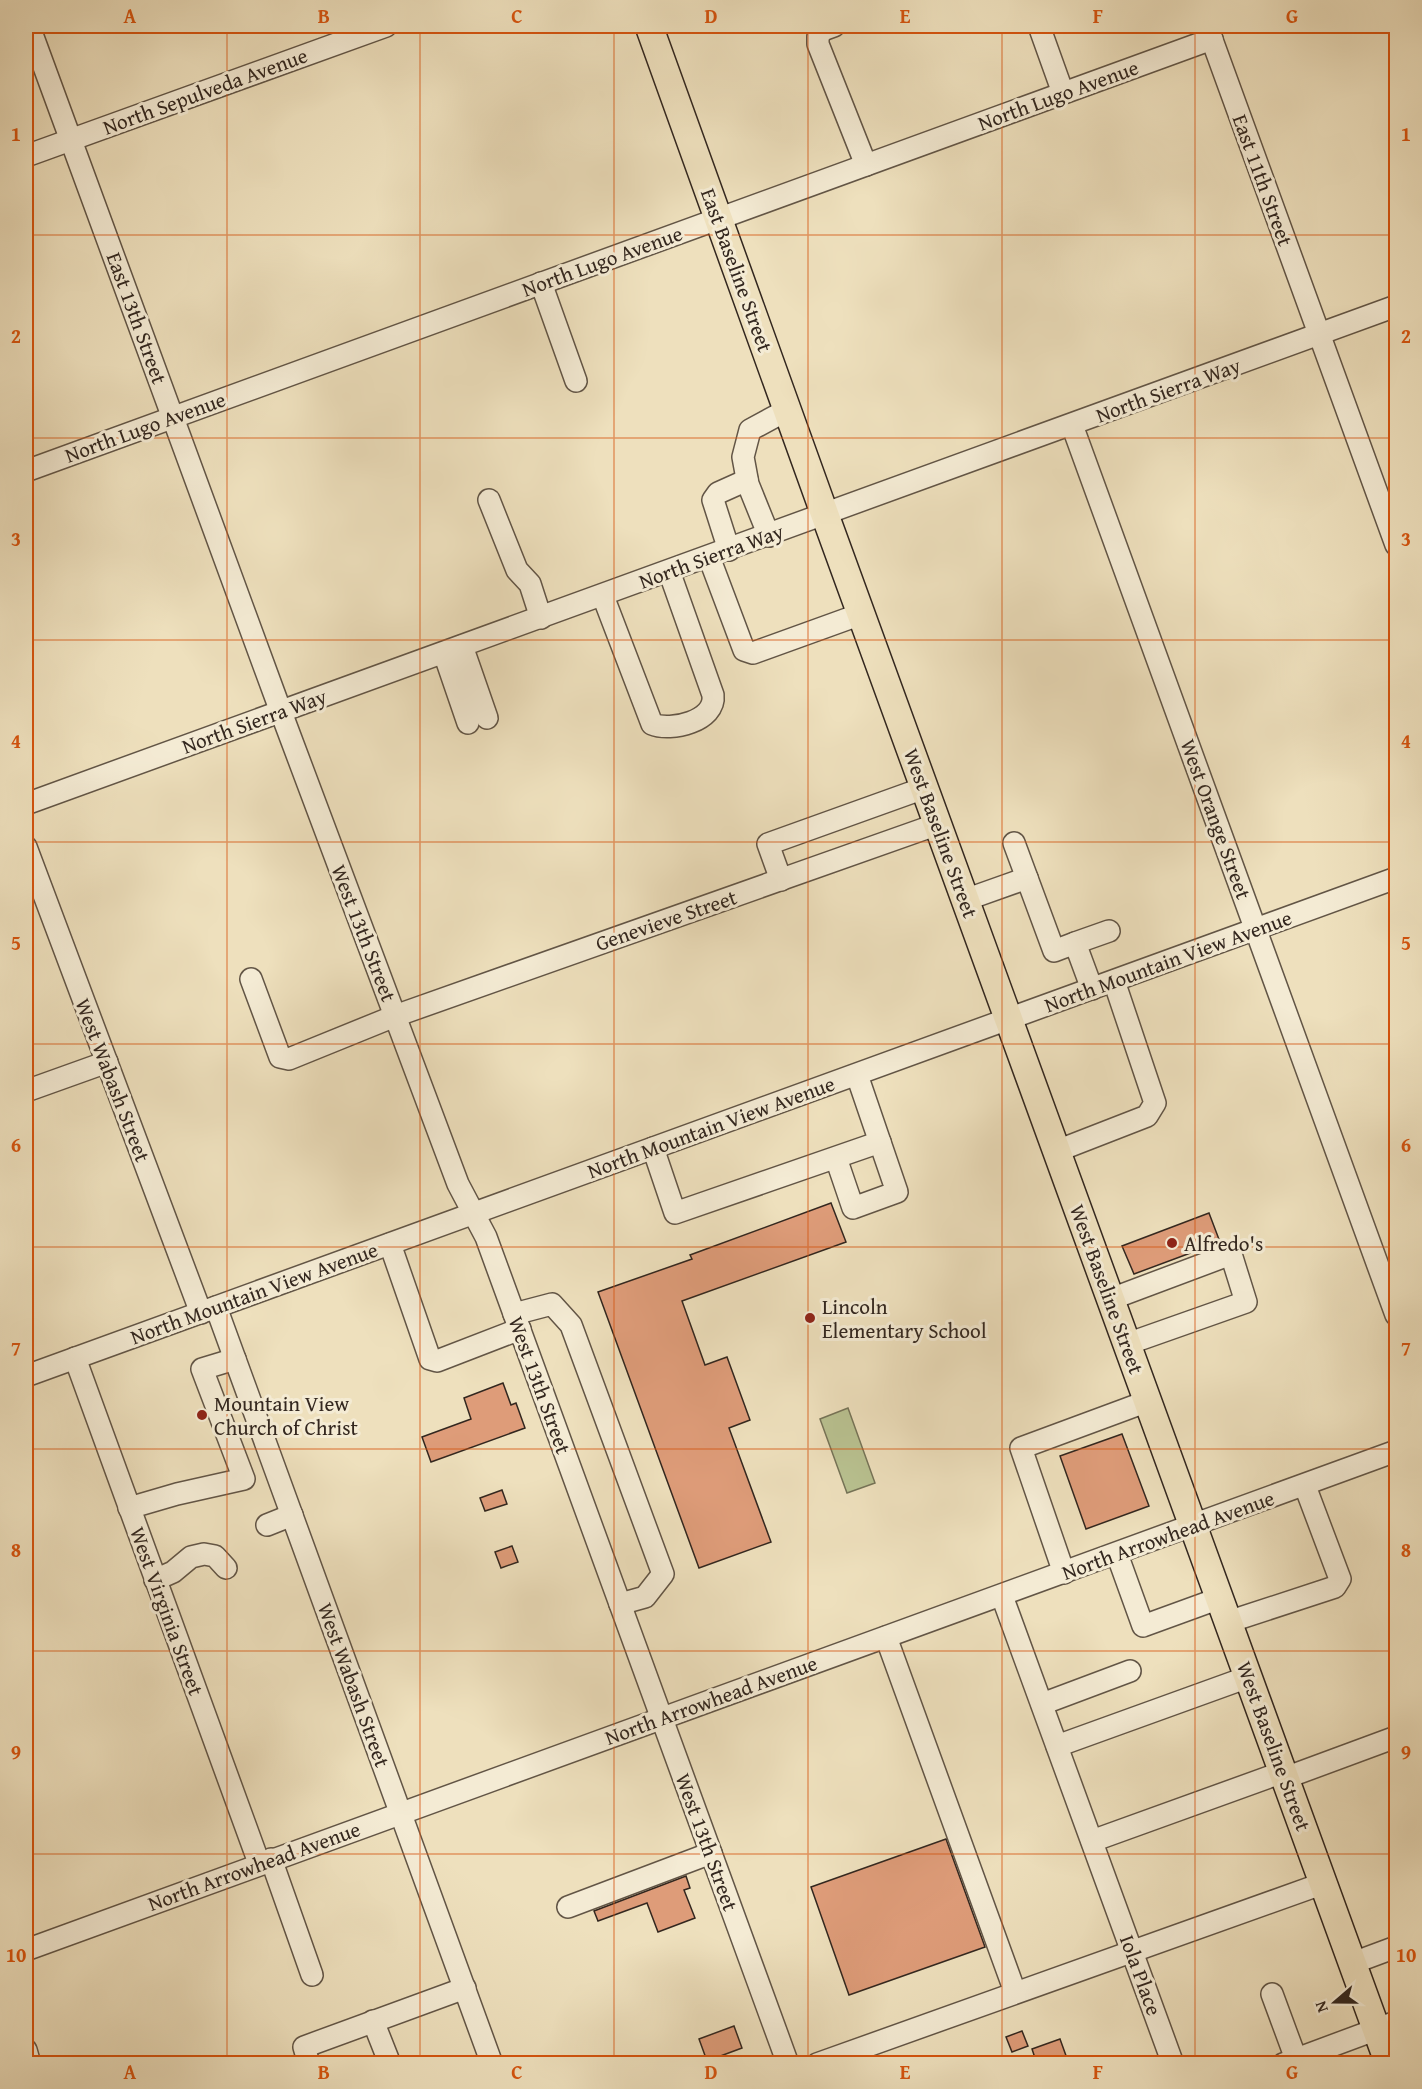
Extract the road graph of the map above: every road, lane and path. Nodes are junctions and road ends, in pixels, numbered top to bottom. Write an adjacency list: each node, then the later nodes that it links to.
1 (29, 26): 8 (street, East 13th Street)
2 (386, 26): 8 (street, North Sepulveda Avenue)
3 (649, 26): 11 (main road, East Baseline Street)
4 (834, 26): 10 (street)
5 (1039, 26): 7 (street)
6 (1209, 32): 7 (street, North Lugo Avenue); 14 (street, East 11th Street)
7 (1063, 93): 10 (street, North Lugo Avenue)
8 (71, 139): 9 (street, North Sepulveda Avenue); 17 (street, East 13th Street)
9 (26, 156)
10 (866, 165): 11 (street, North Lugo Avenue)
11 (718, 218): 12 (street, North Lugo Avenue); 16 (main road, East Baseline Street)
12 (541, 283): 15 (street); 17 (street, North Lugo Avenue)
13 (1396, 306): 14 (street, North Sierra Way)
14 (1319, 335): 18 (street, North Sierra Way); 24 (street, East 11th Street)
15 (576, 381)
16 (787, 410): 20 (street); 22 (main road, East Baseline Street)
17 (173, 416): 19 (street, North Lugo Avenue); 32 (street, East 13th Street)
18 (1072, 425): 22 (street, North Sierra Way); 43 (street, West Orange Street)
19 (26, 471)
20 (747, 480): 23 (street); 25 (street)
21 (489, 500): 30 (street)
22 (825, 515): 23 (street, North Sierra Way); 29 (main road, West Baseline Street)
23 (769, 536): 25 (street, North Sierra Way)
24 (1396, 545)
25 (729, 550): 26 (street, North Sierra Way)
26 (708, 557): 27 (street, North Sierra Way); 29 (street)
27 (669, 572): 28 (street, North Sierra Way); 28 (street)
28 (603, 596): 30 (street, North Sierra Way)
29 (861, 614): 34 (main road, West Baseline Street)
30 (541, 618): 31 (street, North Sierra Way)
31 (453, 650): 32 (street, North Sierra Way); 33 (street)
32 (281, 712): 35 (street, North Sierra Way); 49 (street, West 13th Street)
33 (478, 721)
34 (924, 788): 36 (main road, West Baseline Street); 41 (street)
35 (26, 804)
36 (938, 824): 41 (street, Genevieve Street); 42 (main road, West Baseline Street)
37 (1014, 843): 39 (street)
38 (26, 847): 51 (street, West Wabash Street)
39 (1027, 878): 42 (street); 45 (street)
40 (1396, 878): 43 (street, North Mountain View Avenue)
41 (781, 880): 49 (street, Genevieve Street)
42 (965, 900): 50 (main road, West Baseline Street)
43 (1256, 929): 47 (street, North Mountain View Avenue); 62 (street, West Orange Street)
44 (1109, 931): 45 (street)
45 (1076, 943): 48 (street)
46 (251, 979): 49 (street, Genevieve Street)
47 (1114, 981): 48 (street, North Mountain View Avenue); 56 (street)
48 (1092, 989): 50 (street, North Mountain View Avenue)
49 (395, 1016): 58 (street, West 13th Street)
50 (1009, 1020): 52 (street, North Mountain View Avenue); 56 (main road, West Baseline Street)
51 (107, 1062): 53 (street); 61 (street, West Wabash Street)
52 (856, 1075): 54 (street); 55 (street, North Mountain View Avenue)
53 (26, 1091)
54 (880, 1142): 57 (street); 57 (street)
55 (653, 1149): 57 (street); 58 (street, North Mountain View Avenue)
56 (1057, 1150): 60 (main road, West Baseline Street)
57 (836, 1158)
58 (474, 1214): 59 (street, North Mountain View Avenue); 63 (street, West 13th Street)
59 (390, 1244): 61 (street, North Mountain View Avenue); 63 (street)
60 (1111, 1299): 64 (main road, West Baseline Street); 64 (street)
61 (208, 1310): 65 (street, North Mountain View Avenue); 66 (street, West Wabash Street)
62 (1396, 1315)
63 (517, 1321): 82 (street, West 13th Street); 82 (street)
64 (1127, 1344): 68 (main road, West Baseline Street)
65 (75, 1358): 67 (street, North Mountain View Avenue); 73 (street, West Virginia Street)
66 (235, 1359): 70 (street, West Wabash Street); 71 (street)
67 (26, 1376)
68 (1148, 1401): 76 (main road, West Baseline Street); 79 (street)
69 (1396, 1451): 72 (street, North Arrowhead Avenue)
70 (276, 1469): 71 (street); 74 (street, West Wabash Street)
71 (244, 1479): 73 (street)
72 (1305, 1486): 76 (street, North Arrowhead Avenue); 83 (street)
73 (129, 1508): 80 (street, West Virginia Street)
74 (292, 1515): 75 (street); 92 (street, West Wabash Street)
75 (267, 1525)
76 (1194, 1526): 77 (street, North Arrowhead Avenue); 83 (main road, West Baseline Street)
77 (1117, 1554): 79 (street, North Arrowhead Avenue); 83 (street)
78 (226, 1568): 80 (street)
79 (1064, 1573): 81 (street, North Arrowhead Avenue)
80 (155, 1580): 95 (street, West Virginia Street)
81 (1002, 1596): 84 (street, North Arrowhead Avenue); 87 (street, Iola Place)
82 (620, 1604): 88 (street, West 13th Street)
83 (1224, 1610): 86 (main road, West Baseline Street)
84 (886, 1637): 88 (street, North Arrowhead Avenue); 104 (street)
85 (1130, 1671): 87 (street)
86 (1248, 1677): 90 (street); 91 (main road, West Baseline Street)
87 (1042, 1704): 90 (street, Iola Place)
88 (662, 1718): 92 (street, North Arrowhead Avenue); 94 (street, West 13th Street)
89 (1396, 1737): 91 (street)
90 (1057, 1746): 93 (street, Iola Place)
91 (1284, 1775): 93 (street); 96 (main road, West Baseline Street)
92 (400, 1814): 95 (street, North Arrowhead Avenue); 103 (street, West Wabash Street)
93 (1092, 1840): 100 (street, Iola Place)
94 (711, 1853): 97 (street); 114 (street, West 13th Street)
95 (265, 1861): 99 (street, North Arrowhead Avenue); 102 (street, West Virginia Street)
96 (1324, 1883): 100 (street); 101 (main road, West Baseline Street)
97 (568, 1907)
98 (1396, 1947): 101 (street)
99 (26, 1950)
100 (1132, 1951): 104 (street); 116 (street, Iola Place)
101 (1353, 1963): 107 (main road, West Baseline Street)
102 (312, 1975)
103 (465, 1988): 106 (street); 113 (street, West Wabash Street)
104 (1016, 1992): 115 (street)
105 (1272, 1994): 109 (street)
106 (373, 2021): 111 (street); 112 (street)
107 (1387, 2026): 109 (street); 117 (main road, West Baseline Street)
108 (26, 2050): 110 (street)
109 (1289, 2061)
110 (30, 2064)
111 (309, 2064)
112 (390, 2064)
113 (492, 2064)
114 (788, 2064)
115 (817, 2064)
116 (1173, 2064)
117 (1389, 2064)

